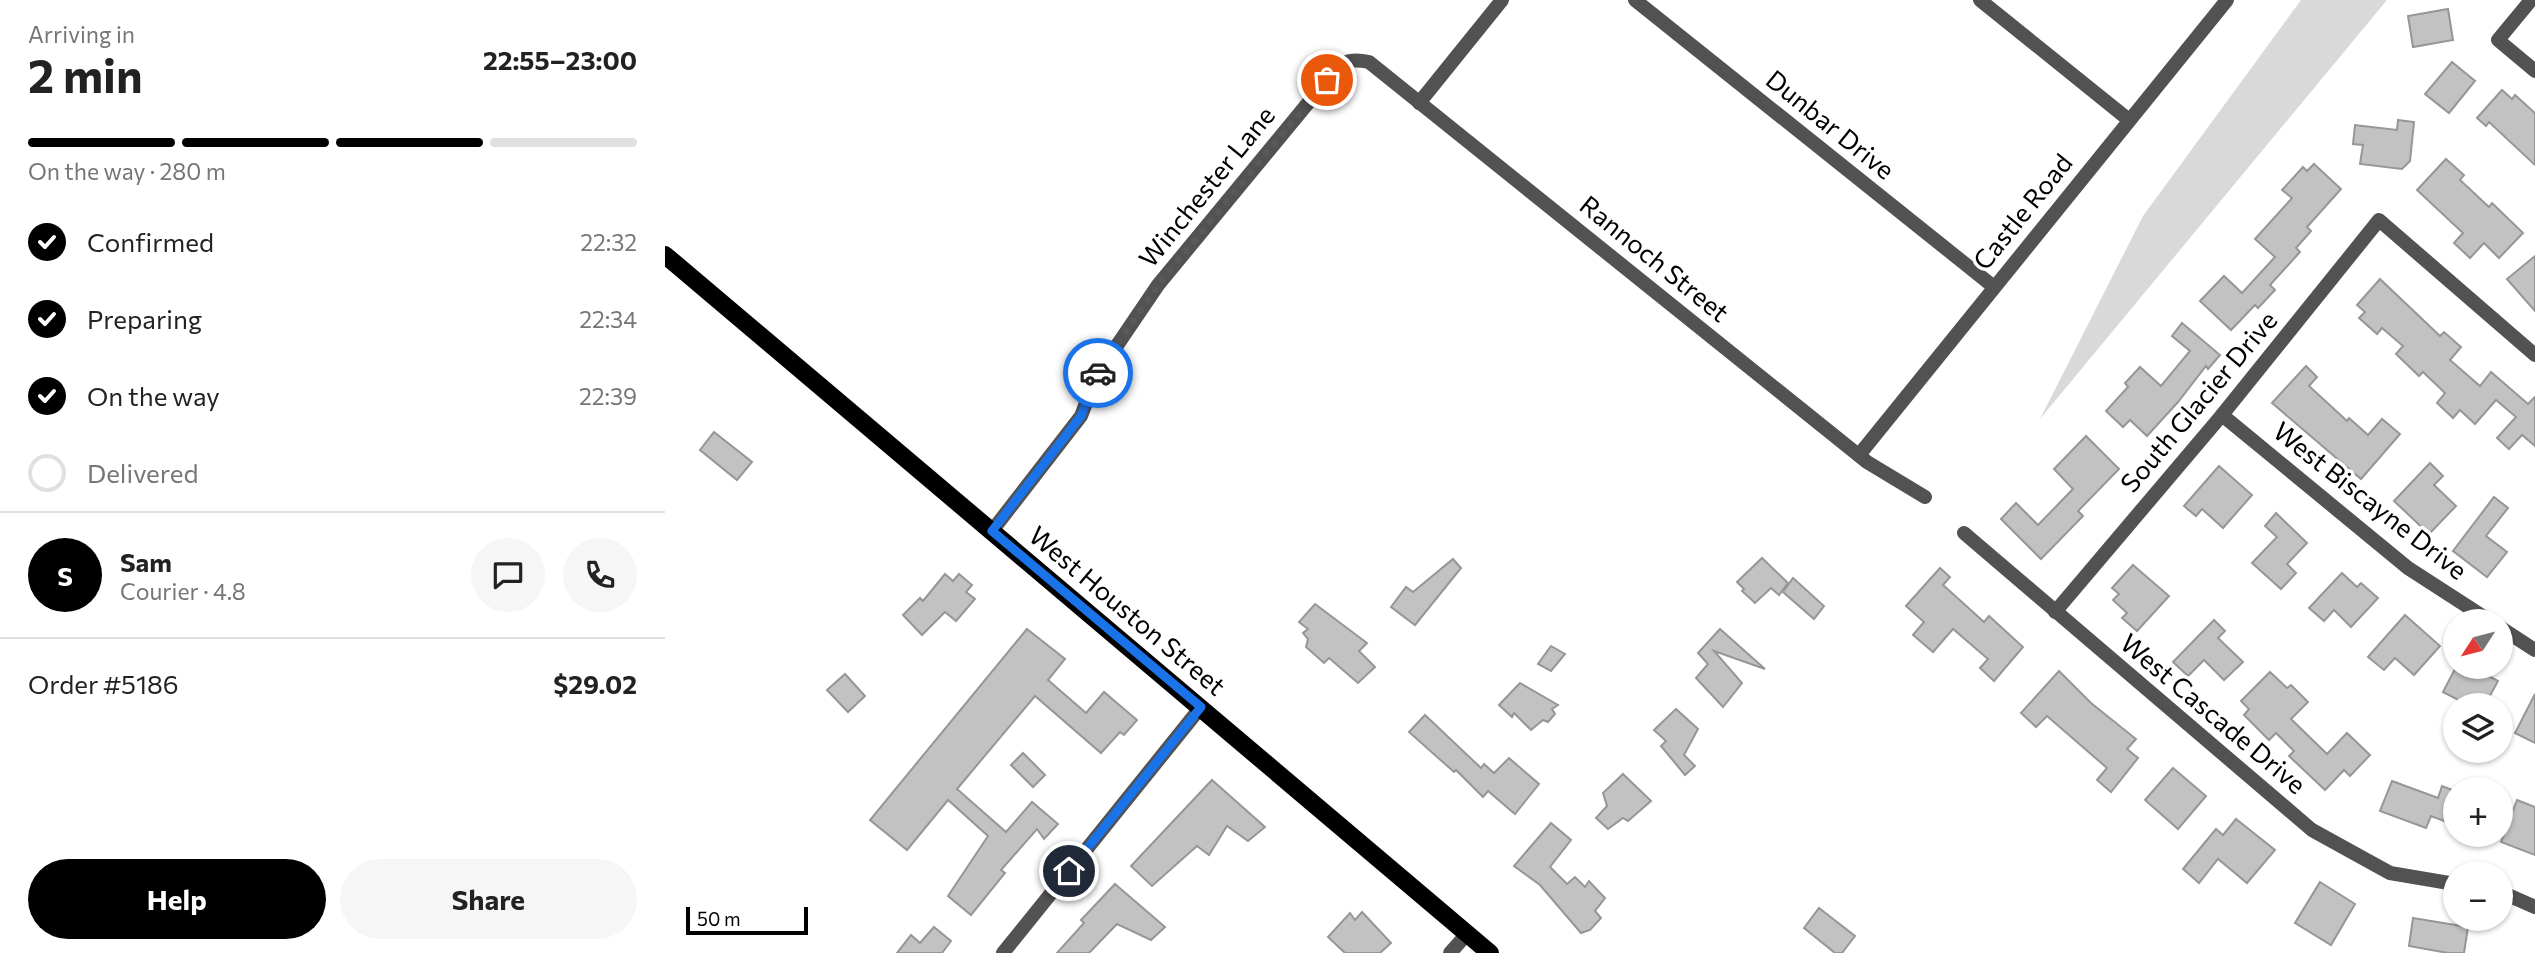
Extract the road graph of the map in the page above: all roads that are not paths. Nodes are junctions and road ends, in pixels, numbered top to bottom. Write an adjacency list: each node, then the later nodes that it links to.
1 (1502, 0): 8 (street)
2 (1635, 0): 11 (street, Dunbar Drive)
3 (1980, 0): 9 (street)
4 (2227, 0): 9 (street, Castle Road)
5 (2531, 0): 7 (street)
6 (1354, 59): 8 (street, Rannoch Street); 16 (street, Winchester Lane)
7 (2535, 71)
8 (1419, 103): 14 (street, Rannoch Street)
9 (2129, 120): 11 (street, Castle Road)
10 (665, 254): 16 (main road, West Houston Street)
11 (1994, 288): 14 (street, Castle Road)
12 (2535, 355): 13 (street, South Glacier Drive)
13 (2222, 415): 18 (street, West Biscayne Drive); 19 (street, South Glacier Drive)
14 (1860, 455): 15 (street, Rannoch Street)
15 (1924, 497)
16 (992, 531): 22 (main road, West Houston Street)
17 (1964, 533): 19 (street, West Cascade Drive)
18 (2471, 609)
19 (2055, 612): 23 (street, West Cascade Drive)
20 (2513, 636): 21 (street)
21 (2535, 650)
22 (1201, 707): 26 (main road, West Houston Street); 27 (street)
23 (2443, 882)
24 (2513, 897): 25 (street)
25 (2535, 907)
26 (1467, 934): 28 (street); 29 (main road, West Houston Street)
27 (1003, 953)
28 (1450, 953)
29 (1490, 953)

